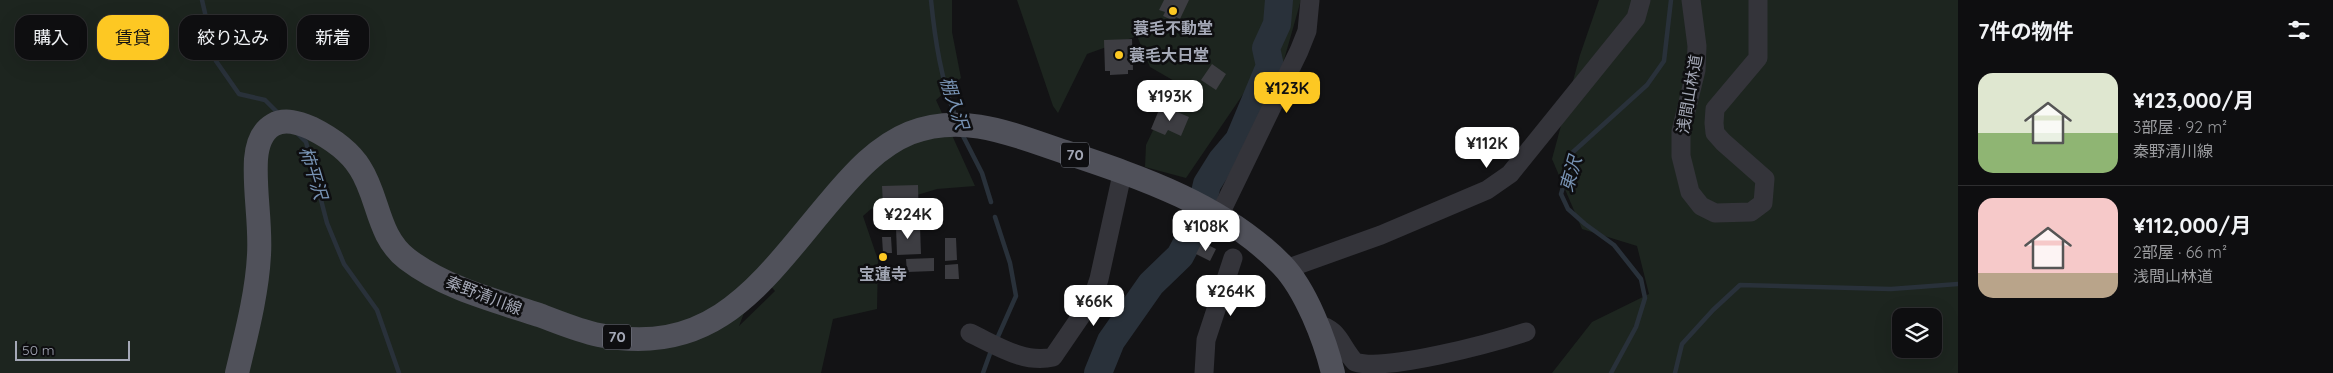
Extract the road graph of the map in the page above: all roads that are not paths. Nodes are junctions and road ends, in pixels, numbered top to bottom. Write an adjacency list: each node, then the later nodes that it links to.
1 (1310, 0): 6 (street)
2 (1641, 0): 8 (street)
3 (1692, 0): 4 (street, 浅間山林道)
4 (1758, 0)
5 (1123, 170): 6 (main road, 秦野清川線 / 70); 11 (street); 12 (main road, 秦野清川線 / 70)
6 (1214, 213): 8 (main road, 秦野清川線 / 70)
7 (1233, 258): 13 (street)
8 (1286, 269): 9 (main road, 秦野清川線 / 70)
9 (1316, 324): 10 (street); 14 (main road, 秦野清川線 / 70)
10 (1526, 332)
11 (970, 333)
12 (237, 373)
13 (1204, 373)
14 (1333, 373)

